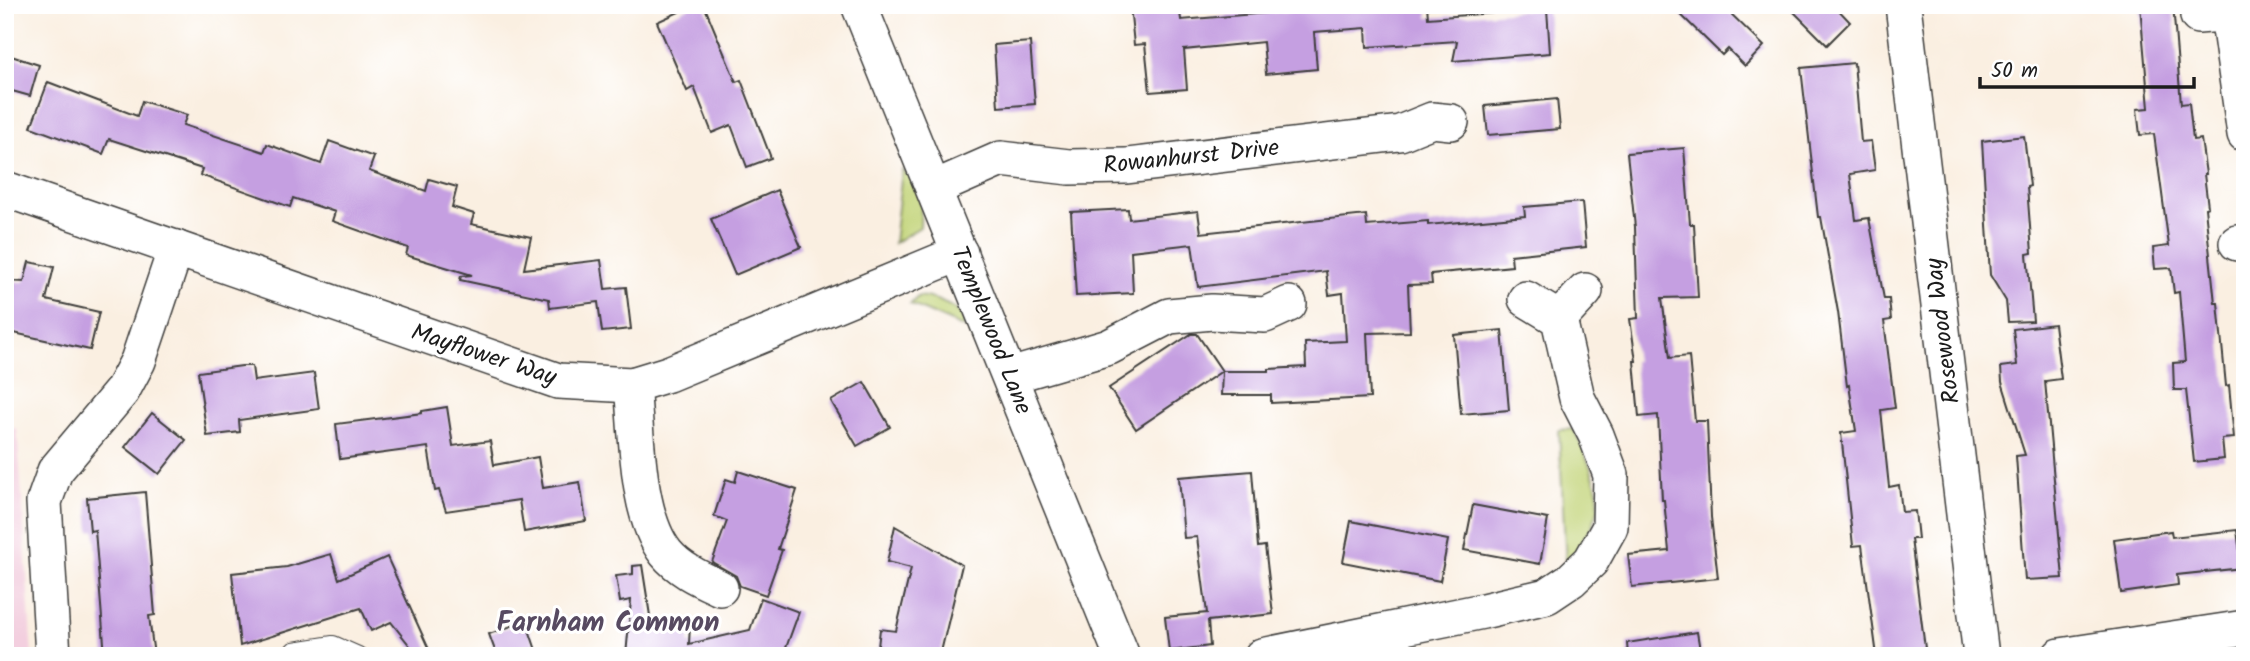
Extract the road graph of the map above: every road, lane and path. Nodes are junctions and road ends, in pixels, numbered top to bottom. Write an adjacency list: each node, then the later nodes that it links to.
1 (859, 5): 6 (street, Templewood Lane)
2 (1903, 5): 23 (street, Rosewood Way)
3 (2224, 14): 5 (street)
4 (1451, 122): 6 (street, Rowanhurst Drive)
5 (2245, 134)
6 (935, 188): 9 (street, Templewood Lane)
7 (5, 189): 8 (street, Mayflower Way)
8 (176, 248): 15 (street, Mayflower Way); 19 (street)
9 (960, 253): 14 (street, Templewood Lane); 15 (street, Mayflower Way)
10 (1585, 291): 13 (street)
11 (1526, 299): 13 (street)
12 (1289, 304): 14 (street)
13 (1559, 319): 22 (street)
14 (1010, 376): 21 (street, Templewood Lane)
15 (632, 385): 16 (street)
16 (720, 588)
17 (2245, 628): 24 (street)
18 (294, 651): 20 (lane)
19 (53, 656)
20 (358, 656)
21 (1122, 656)
22 (1262, 656)
23 (1981, 656)
24 (2060, 656)

